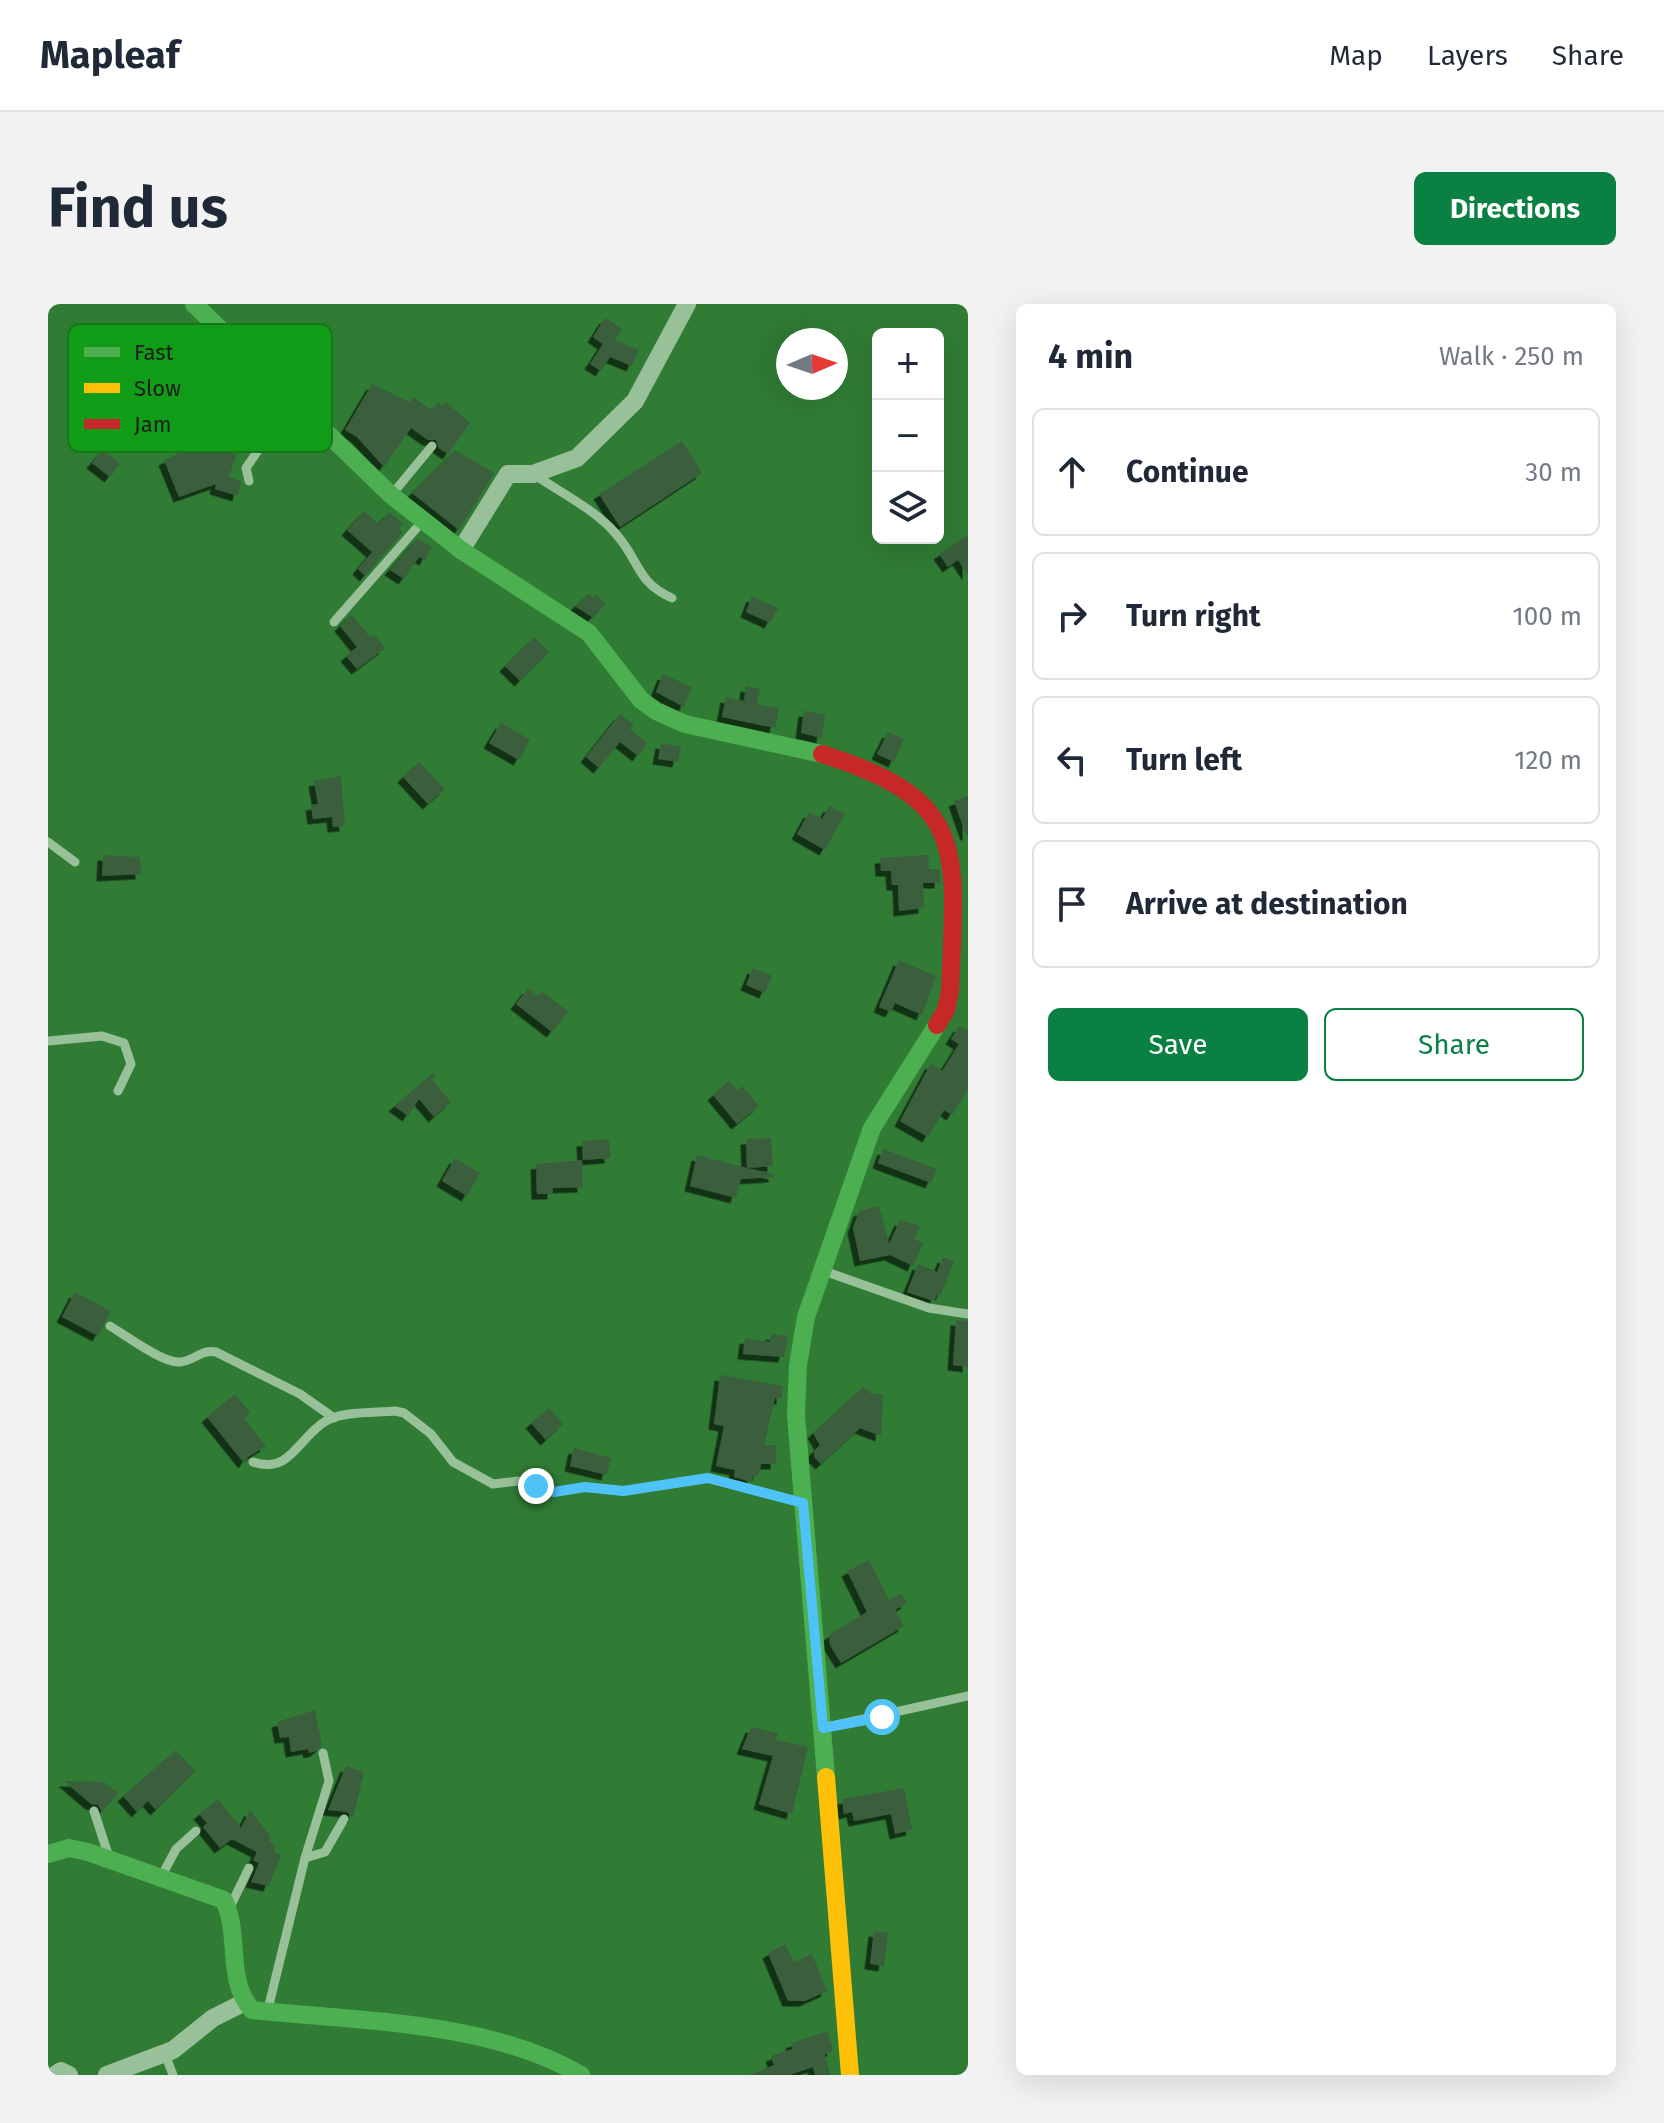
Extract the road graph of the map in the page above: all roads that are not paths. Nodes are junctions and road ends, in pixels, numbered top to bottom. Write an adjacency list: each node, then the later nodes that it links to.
1 (687, 304): 7 (street)
2 (199, 306): 3 (street)
3 (215, 324)
4 (332, 439): 9 (street)
5 (432, 446): 9 (lane)
6 (257, 452): 8 (lane)
7 (533, 474): 11 (street); 12 (lane)
8 (249, 481)
9 (391, 495): 10 (street)
10 (423, 520): 11 (street); 13 (lane)
11 (461, 550): 16 (street)
12 (672, 598)
13 (334, 622)
14 (48, 842): 15 (lane)
15 (75, 862)
16 (961, 945): 19 (street)
17 (48, 1041): 18 (lane)
18 (118, 1091)
19 (824, 1271): 20 (lane); 24 (street)
20 (968, 1314)
21 (110, 1326): 22 (lane)
22 (334, 1418): 23 (lane); 24 (lane)
23 (253, 1462)
24 (803, 1503): 26 (street)
25 (968, 1696): 26 (lane)
26 (823, 1728): 45 (street)
27 (323, 1753): 32 (lane)
28 (94, 1811): 33 (lane)
29 (344, 1819): 32 (lane)
30 (196, 1831): 35 (lane)
31 (48, 1854): 33 (street)
32 (305, 1858): 38 (lane)
33 (110, 1860): 35 (street)
34 (249, 1868): 36 (lane)
35 (161, 1877): 36 (street)
36 (229, 1908): 37 (street)
37 (243, 2003): 38 (street); 39 (street)
38 (268, 2012): 44 (street)
39 (165, 2054): 42 (street); 43 (lane)
40 (55, 2075): 41 (street)
41 (69, 2075)
42 (107, 2075)
43 (173, 2075)
44 (581, 2075)
45 (850, 2075)

